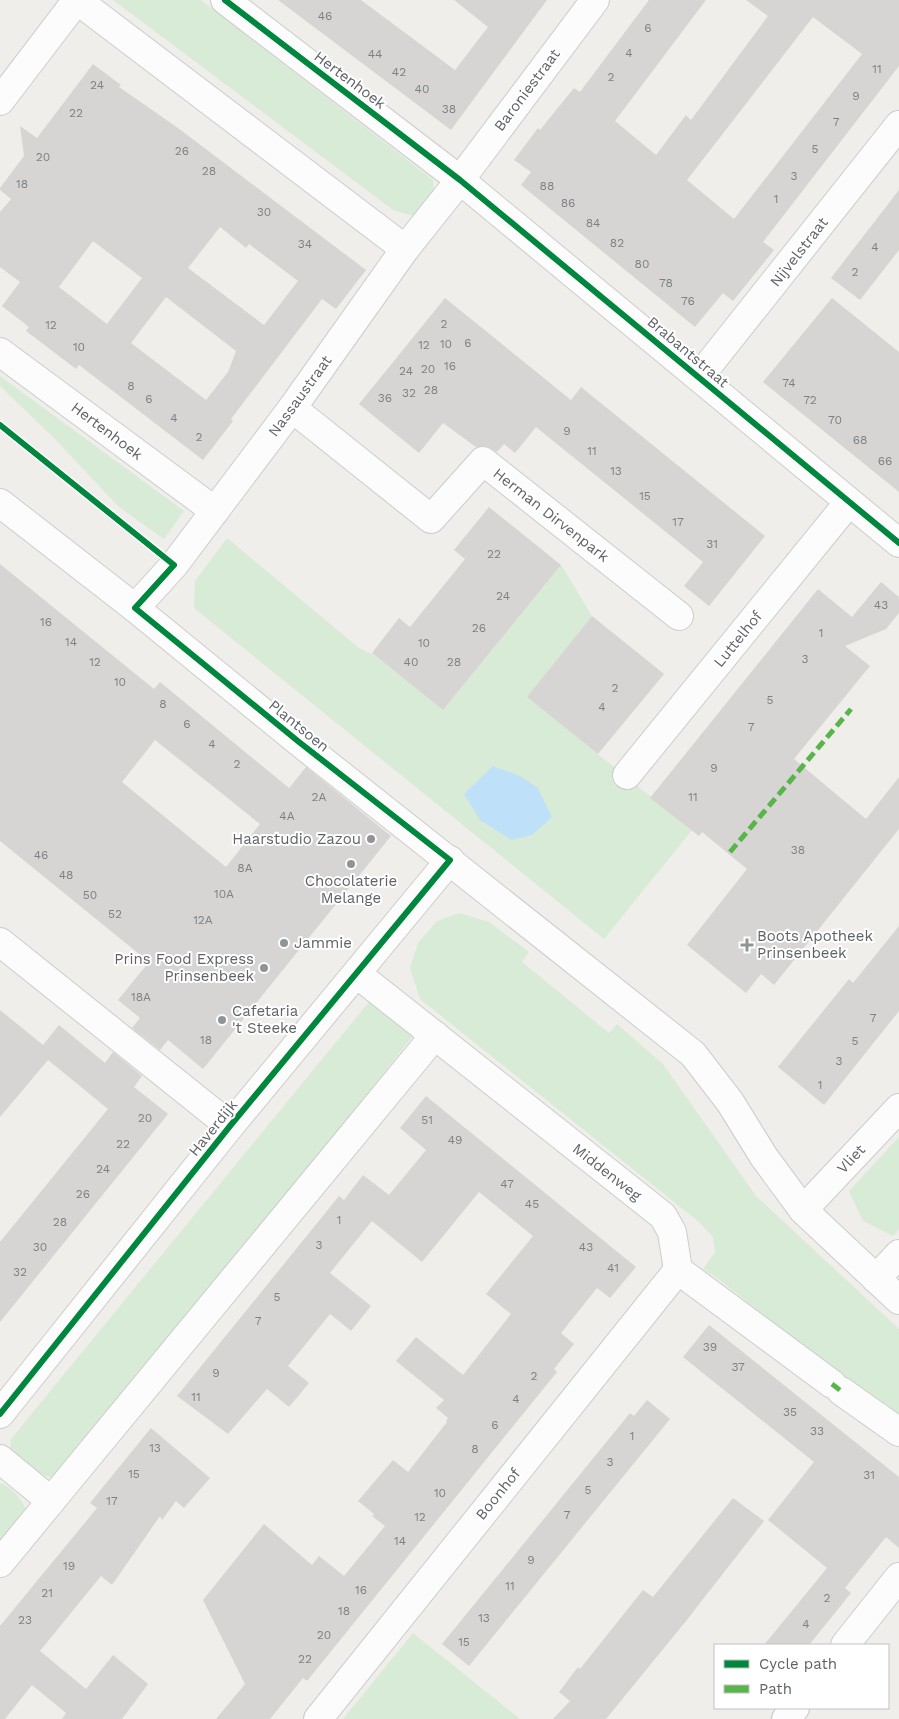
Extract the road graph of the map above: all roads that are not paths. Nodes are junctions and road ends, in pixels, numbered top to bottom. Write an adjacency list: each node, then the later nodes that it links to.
1 (77, 0): 4 (street); 7 (street)
2 (225, 0): 6 (street, Hertenhoek)
3 (595, 0): 6 (street, Baroniestraat)
4 (0, 101)
5 (899, 125): 9 (street, Nijvelstraat)
6 (460, 180): 7 (street, Nassaustraat); 9 (street, Brabantstraat)
7 (405, 249): 10 (street, Nassaustraat)
8 (0, 352): 13 (street, Hertenhoek)
9 (699, 377): 11 (street, Brabantstraat)
10 (292, 408): 13 (street, Nassaustraat); 16 (street, Herman Dirvenpark)
11 (849, 502): 14 (street, Brabantstraat); 17 (street, Luttelhof)
12 (0, 503): 15 (street, Plantsoen)
13 (215, 511): 15 (street, Nassaustraat)
14 (899, 542)
15 (135, 608): 18 (street, Plantsoen)
16 (679, 616)
17 (626, 776)
18 (450, 860): 20 (street, Haverdijk); 24 (street)
19 (0, 942): 23 (street)
20 (357, 974): 21 (street, Middenweg); 23 (street, Haverdijk)
21 (435, 1036): 26 (street, Middenweg); 32 (street)
22 (899, 1108): 24 (street, Vliet)
23 (230, 1126): 29 (street, Haverdijk)
24 (803, 1210): 27 (street)
25 (899, 1254): 27 (street)
26 (678, 1270): 30 (street); 37 (street, Boonhof)
27 (876, 1279): 28 (street)
28 (899, 1300)
29 (4, 1402)
30 (899, 1432)
31 (0, 1459): 32 (street)
32 (52, 1500): 33 (street)
33 (0, 1564)
34 (899, 1578): 35 (street)
35 (846, 1644)
36 (794, 1709): 38 (street)
37 (318, 1719)
38 (786, 1719)

